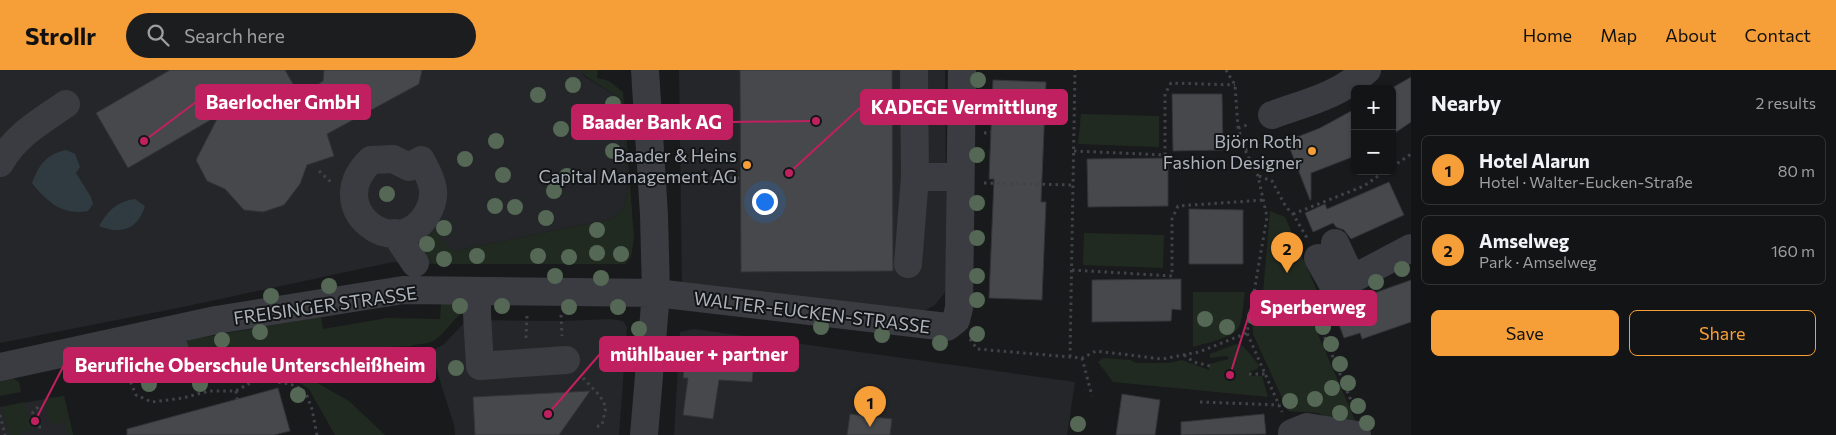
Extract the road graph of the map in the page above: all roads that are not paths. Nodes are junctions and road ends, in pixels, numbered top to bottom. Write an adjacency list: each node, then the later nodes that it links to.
1 (645, 70): 16 (street)
2 (914, 70): 8 (street)
3 (962, 70): 9 (street, WALTER-EUCKEN-STRASSE)
4 (1367, 70): 6 (street)
5 (66, 104): 7 (street)
6 (1272, 115)
7 (0, 163)
8 (915, 177): 9 (street); 14 (street)
9 (960, 180): 16 (street, WALTER-EUCKEN-STRASSE)
10 (396, 233): 13 (street)
11 (1411, 248): 12 (street)
12 (1327, 250)
13 (415, 263)
14 (908, 264)
15 (477, 291): 16 (street, FREISINGER STRASSE); 17 (street, FREISINGER STRASSE); 18 (street)
16 (656, 293): 23 (street)
17 (169, 330): 19 (street, FREISINGER STRASSE); 20 (street)
18 (559, 349)
19 (2, 359)
20 (180, 368)
21 (1358, 427): 22 (street)
22 (1292, 434)
23 (644, 435)

